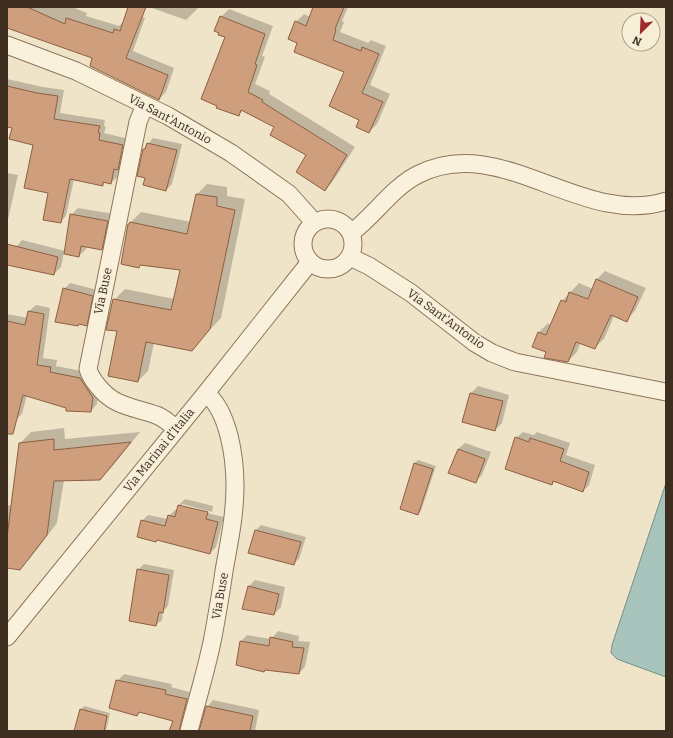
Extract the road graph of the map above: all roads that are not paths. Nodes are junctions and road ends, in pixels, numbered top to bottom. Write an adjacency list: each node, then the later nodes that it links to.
1 (7, 47): 2 (street, Via Sant'Antonio)
2 (145, 105): 4 (street, Via Sant'Antonio); 10 (street, Via Buse)
3 (666, 202): 5 (street)
4 (314, 222): 5 (street); 7 (street)
5 (351, 233): 6 (street)
6 (350, 257): 7 (street); 8 (street, Via Sant'Antonio)
7 (310, 262): 9 (street, Via Marinai d'Italia)
8 (666, 392)
9 (206, 393): 10 (street, Via Marinai d'Italia); 12 (street, Via Buse)
10 (176, 428): 11 (street, Via Marinai d'Italia)
11 (7, 637)
12 (189, 731)

